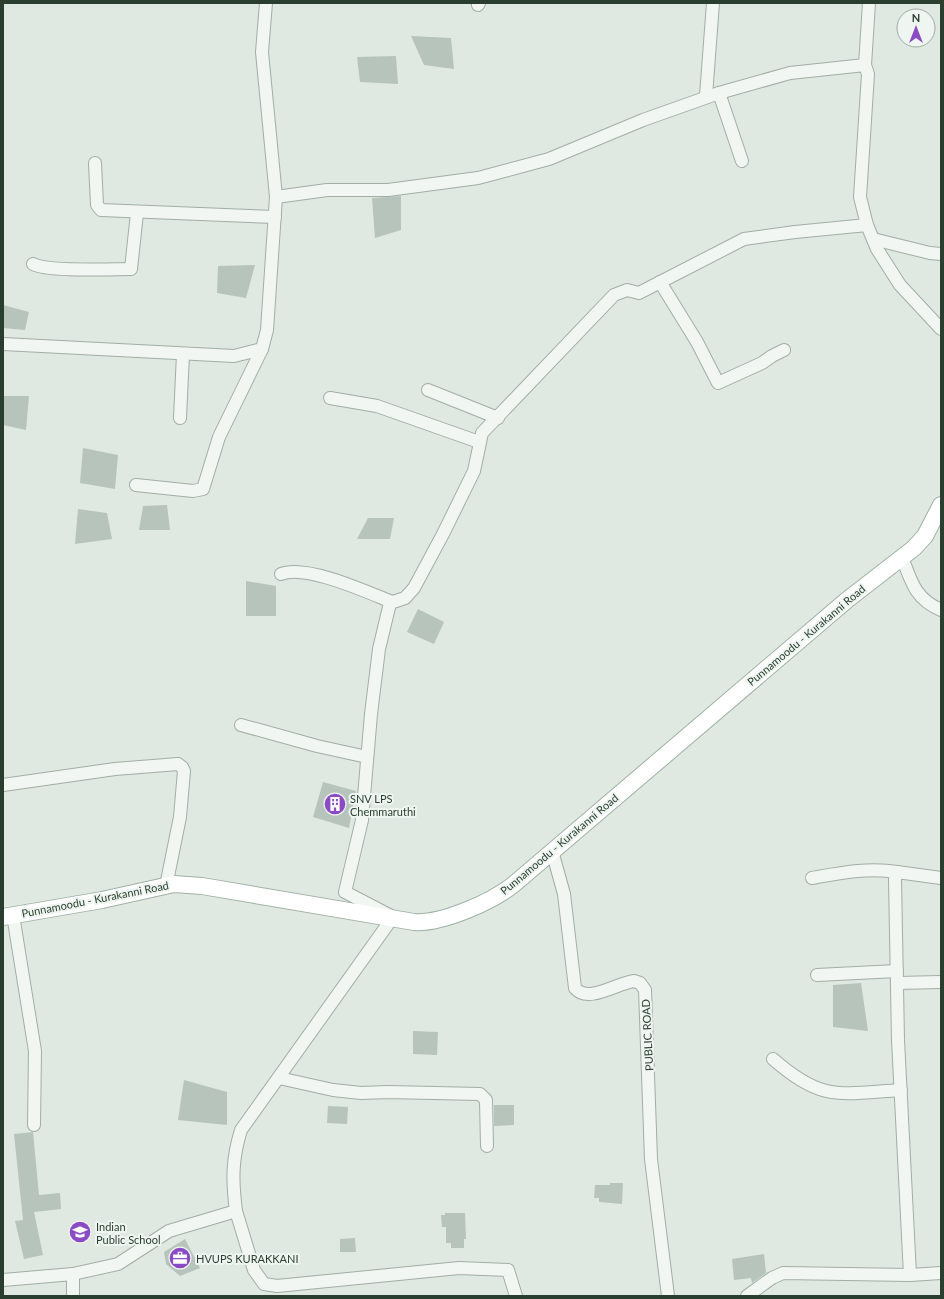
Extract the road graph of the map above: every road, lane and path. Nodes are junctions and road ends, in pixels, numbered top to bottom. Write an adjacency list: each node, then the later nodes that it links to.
1 (266, 3): 9 (street)
2 (713, 3): 6 (street)
3 (869, 3): 4 (street)
4 (865, 64): 5 (street); 12 (street)
5 (719, 93): 6 (street); 7 (street)
6 (706, 96): 9 (street)
7 (742, 161)
8 (95, 162): 10 (street)
9 (276, 197): 11 (street)
10 (137, 213): 11 (street); 15 (street)
11 (274, 217): 19 (street)
12 (867, 225): 13 (street); 16 (street)
13 (873, 239): 14 (street); 17 (street)
14 (941, 254)
15 (33, 264)
16 (660, 282): 20 (street); 25 (street)
17 (941, 329)
18 (3, 344): 21 (street)
19 (262, 349): 21 (street); 27 (street)
20 (784, 350)
21 (183, 354): 24 (street)
22 (428, 390): 25 (street)
23 (330, 398): 26 (street)
24 (180, 418)
25 (498, 418): 26 (street)
26 (479, 442): 31 (street)
27 (136, 485)
28 (941, 505): 29 (main road, Punnamoodu - Kurakanni Road)
29 (902, 557): 32 (street); 36 (main road, Punnamoodu - Kurakanni Road)
30 (281, 574): 31 (street)
31 (392, 602): 34 (street)
32 (941, 610)
33 (241, 725): 34 (street)
34 (367, 757): 42 (street)
35 (3, 785): 40 (street)
36 (552, 851): 42 (main road, Punnamoodu - Kurakanni Road); 59 (street, PUBLIC ROAD)
37 (897, 872): 38 (street); 39 (street); 44 (street)
38 (812, 878)
39 (941, 878)
40 (166, 886): 41 (main road, Punnamoodu - Kurakanni Road); 42 (main road, Punnamoodu - Kurakanni Road)
41 (8, 916): 49 (street)
42 (393, 917): 47 (street)
43 (817, 975): 44 (street)
44 (897, 977): 45 (street); 48 (street)
45 (941, 982)
46 (773, 1059): 48 (street)
47 (279, 1078): 50 (street); 51 (street)
48 (901, 1090): 54 (street)
49 (34, 1125)
50 (487, 1146)
51 (236, 1211): 53 (street); 56 (street)
52 (941, 1273): 54 (street)
53 (73, 1274): 55 (street); 57 (street)
54 (910, 1275): 60 (street)
55 (3, 1280)
56 (278, 1291): 58 (street)
57 (73, 1296)
58 (516, 1296)
59 (668, 1296)
60 (747, 1296)

